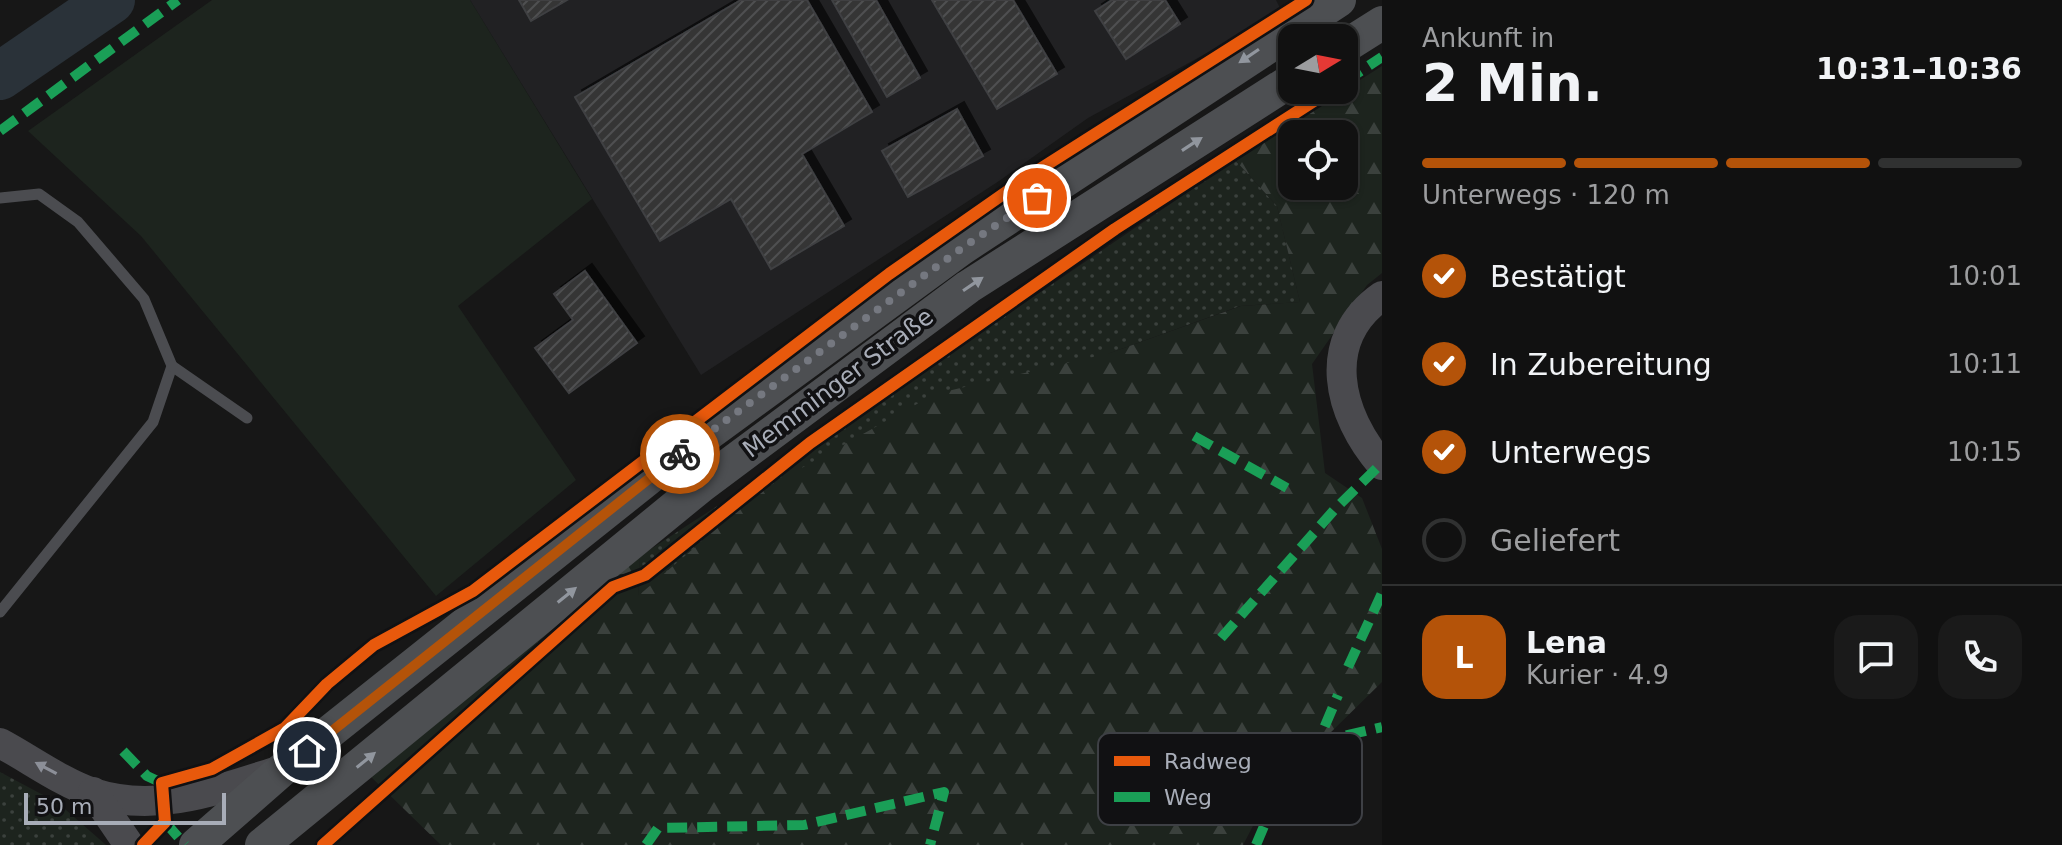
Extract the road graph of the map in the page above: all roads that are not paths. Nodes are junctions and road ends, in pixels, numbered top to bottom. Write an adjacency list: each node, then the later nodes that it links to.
1 (1339, 0): 12 (main road, Memminger Straße, one-way to 12)
2 (1382, 23): 3 (main road)
3 (1358, 38)
4 (1278, 89): 16 (main road, Memminger Straße, one-way to 4)
5 (0, 198): 7 (lane)
6 (1382, 296): 9 (main road)
7 (172, 366): 8 (lane); 10 (lane)
8 (247, 418)
9 (1382, 465)
10 (0, 612)
11 (0, 743): 13 (main road, one-way to 11)
12 (283, 769): 13 (main road); 15 (main road, Memminger Straße)
13 (93, 792): 14 (main road)
14 (129, 845)
15 (196, 845)
16 (262, 845)

